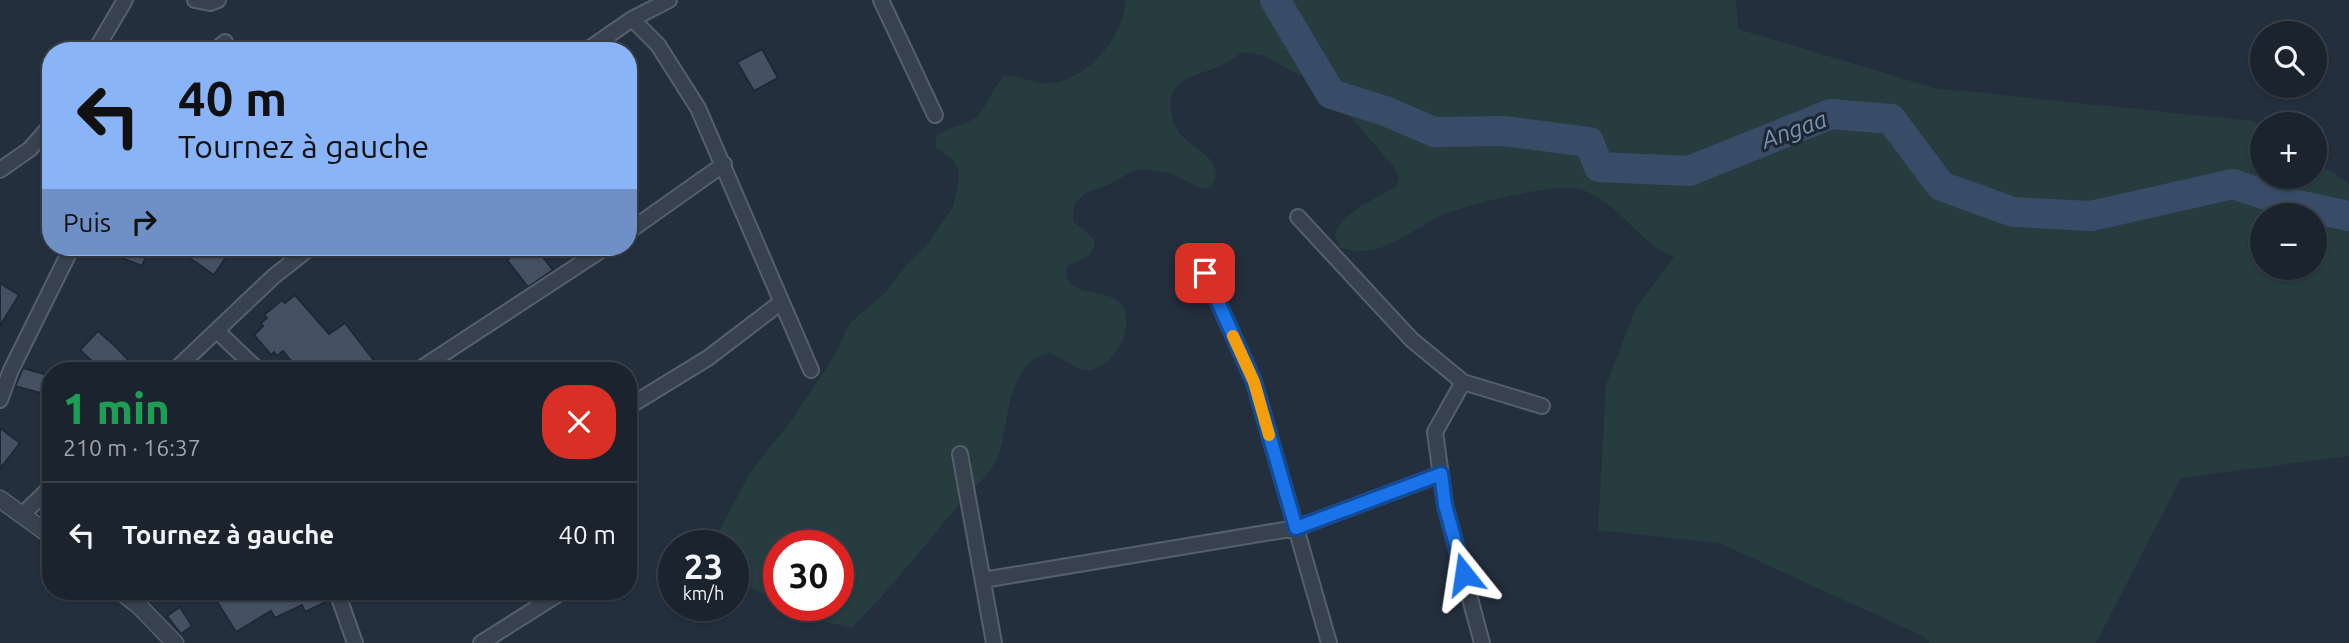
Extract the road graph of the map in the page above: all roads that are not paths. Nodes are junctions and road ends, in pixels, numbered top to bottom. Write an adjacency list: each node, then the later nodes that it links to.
1 (125, 0): 7 (street)
2 (195, 0): 3 (street)
3 (218, 0)
4 (669, 0): 6 (street)
5 (881, 0): 9 (street)
6 (632, 19): 8 (street); 11 (street)
7 (100, 42)
8 (599, 42)
9 (935, 115)
10 (42, 135): 12 (street)
11 (724, 164): 14 (street); 19 (street)
12 (0, 170)
13 (1298, 217): 25 (street)
14 (637, 226)
15 (67, 256): 26 (street)
16 (300, 256): 20 (street)
17 (593, 256): 23 (street)
18 (1205, 273): 34 (street)
19 (780, 303): 24 (street); 27 (street)
20 (217, 331): 21 (street); 22 (street)
21 (184, 362)
22 (250, 362)
23 (431, 362)
24 (811, 370)
25 (1463, 382): 28 (street); 30 (street)
26 (0, 400)
27 (637, 401)
28 (1542, 406)
29 (960, 454): 36 (street)
30 (1441, 474): 34 (street); 45 (street)
31 (42, 496): 33 (street)
32 (0, 499): 33 (street)
33 (23, 514): 35 (street)
34 (1296, 528): 36 (street); 44 (street)
35 (42, 529)
36 (983, 580): 43 (street)
37 (131, 600): 40 (street)
38 (340, 600): 41 (street)
39 (548, 600): 42 (street)
40 (175, 643)
41 (355, 643)
42 (481, 643)
43 (994, 643)
44 (1329, 643)
45 (1482, 643)

